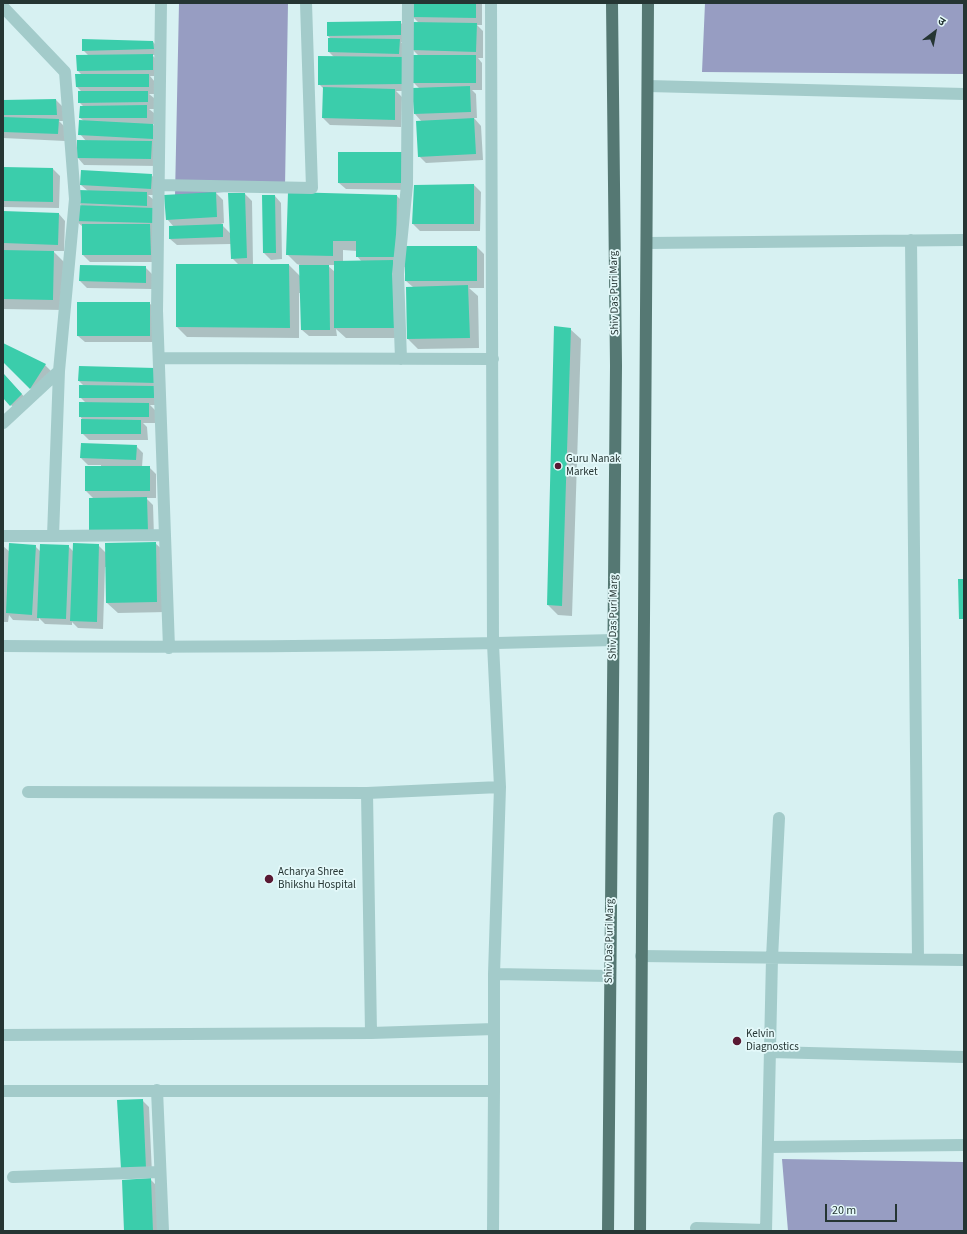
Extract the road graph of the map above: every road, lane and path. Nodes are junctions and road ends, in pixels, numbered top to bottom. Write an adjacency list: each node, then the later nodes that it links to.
1 (161, 3): 10 (street)
2 (306, 3): 10 (street)
3 (408, 3): 15 (street)
4 (491, 3): 16 (street)
5 (612, 3): 22 (main road, Shiv Das Puri Marg)
6 (648, 3): 8 (main road)
7 (3, 7): 17 (street)
8 (648, 86): 9 (street); 13 (main road)
9 (964, 94)
10 (159, 185): 14 (street)
11 (911, 240): 12 (street); 13 (street); 32 (street)
12 (964, 240)
13 (647, 243): 30 (main road)
14 (159, 358): 15 (street); 19 (street)
15 (401, 359): 16 (street)
16 (493, 359): 23 (street)
17 (59, 370): 18 (street); 21 (street)
18 (3, 423)
19 (165, 535): 21 (street); 25 (street)
20 (3, 536): 21 (street)
21 (53, 536)
22 (613, 640): 23 (street); 35 (main road, Shiv Das Puri Marg)
23 (493, 644): 25 (street); 26 (street)
24 (3, 646): 25 (street)
25 (169, 648)
26 (500, 787): 28 (street); 34 (street)
27 (28, 792): 28 (street)
28 (367, 794): 37 (street)
29 (778, 818): 31 (street)
30 (642, 956): 31 (street); 52 (main road)
31 (772, 958): 32 (street); 39 (street)
32 (918, 959): 33 (street)
33 (964, 960)
34 (494, 974): 35 (street); 36 (street)
35 (610, 976): 51 (main road, Shiv Das Puri Marg)
36 (494, 1029): 37 (street); 43 (street)
37 (371, 1033): 38 (street)
38 (3, 1035)
39 (770, 1052): 40 (street); 45 (street)
40 (964, 1057)
41 (157, 1090): 42 (street); 43 (street); 46 (street)
42 (3, 1091)
43 (494, 1091): 50 (street)
44 (964, 1145): 45 (street)
45 (768, 1147): 53 (street)
46 (160, 1172): 47 (street); 49 (street)
47 (13, 1177)
48 (696, 1228): 53 (street)
49 (163, 1231)
50 (494, 1231)
51 (608, 1231)
52 (640, 1231)
53 (766, 1231)

